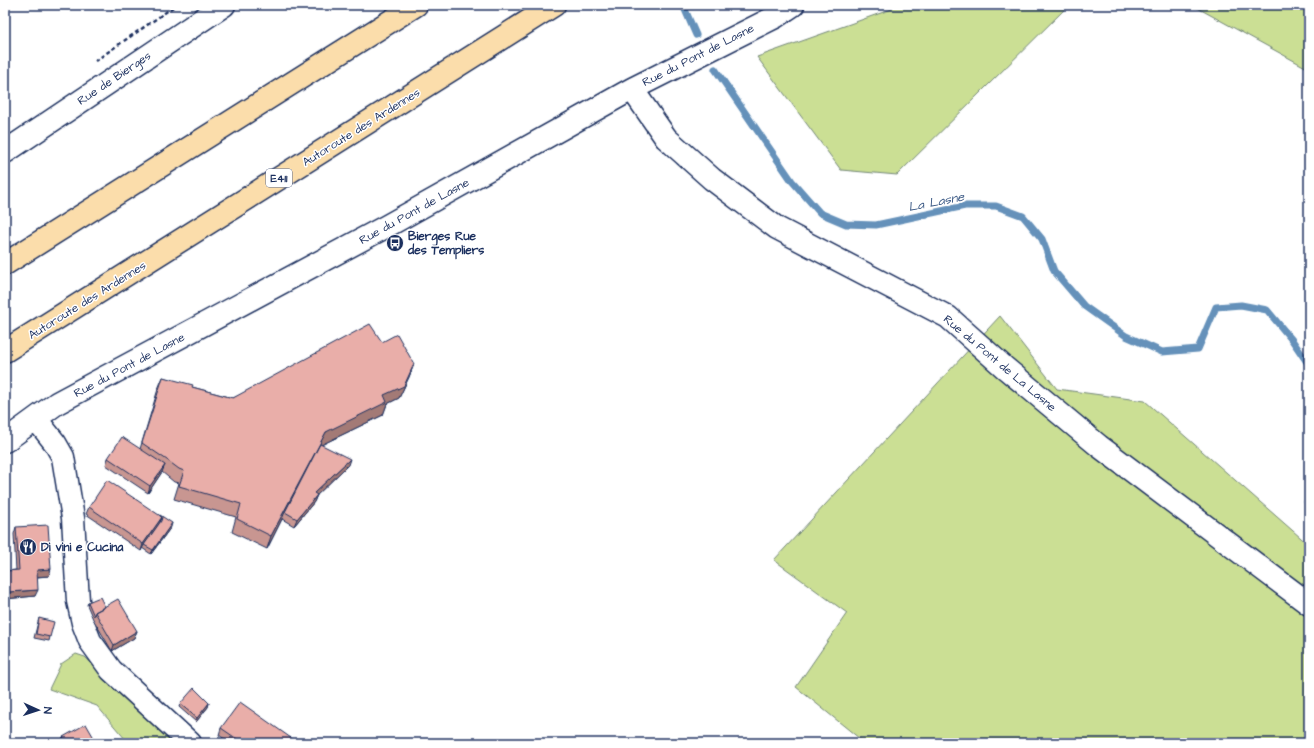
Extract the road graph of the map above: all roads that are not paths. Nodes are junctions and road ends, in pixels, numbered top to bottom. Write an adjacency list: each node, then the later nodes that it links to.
1 (224, 5): 6 (street, Rue de Bierges)
2 (416, 5): 7 (highway)
3 (554, 5): 8 (highway, Autoroute des Ardennes / E411)
4 (793, 5): 5 (street, Rue du Pont de Lasne)
5 (632, 88): 9 (street, Rue du Pont de Lasne); 11 (street, Rue du Pont de La Lasne)
6 (5, 152)
7 (5, 264)
8 (5, 351)
9 (36, 419): 10 (street, Rue du Pont de Lasne); 12 (street)
10 (5, 441)
11 (1309, 604)
12 (190, 743)

